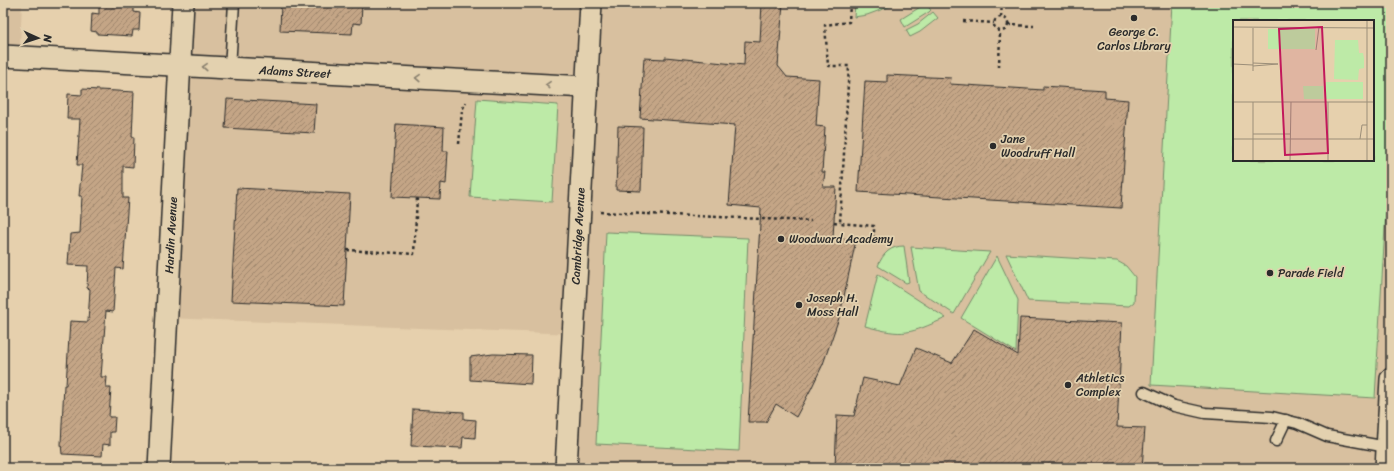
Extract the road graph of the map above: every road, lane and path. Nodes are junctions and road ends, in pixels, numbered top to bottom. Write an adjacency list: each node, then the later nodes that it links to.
1 (183, 3): 13 (street, Hardin Avenue)
2 (234, 3): 15 (lane)
3 (591, 3): 16 (street, Cambridge Avenue)
4 (850, 3): 23 (path)
5 (1002, 3): 6 (path)
6 (1001, 17): 8 (path); 9 (path)
7 (963, 21): 8 (path)
8 (994, 23): 11 (path)
9 (1008, 25): 10 (path); 11 (path)
10 (1034, 26)
11 (1000, 32): 14 (path)
12 (3, 56): 13 (street, Adams Street)
13 (180, 66): 15 (street, Adams Street, one-way to 13); 31 (street, Hardin Avenue)
14 (999, 67)
15 (230, 68): 16 (street, Adams Street, one-way to 15)
16 (587, 87): 20 (street, Cambridge Avenue)
17 (468, 98): 18 (path)
18 (459, 144)
19 (417, 198): 25 (path)
20 (580, 211): 21 (path); 32 (street, Cambridge Avenue)
21 (811, 222)
22 (834, 222): 23 (path)
23 (840, 223): 24 (path)
24 (874, 238)
25 (347, 250)
26 (1391, 379): 30 (street)
27 (1144, 392): 28 (lane)
28 (1286, 420): 29 (lane); 30 (lane)
29 (1276, 441)
30 (1387, 447): 33 (street)
31 (159, 468)
32 (566, 468)
33 (1386, 468)

